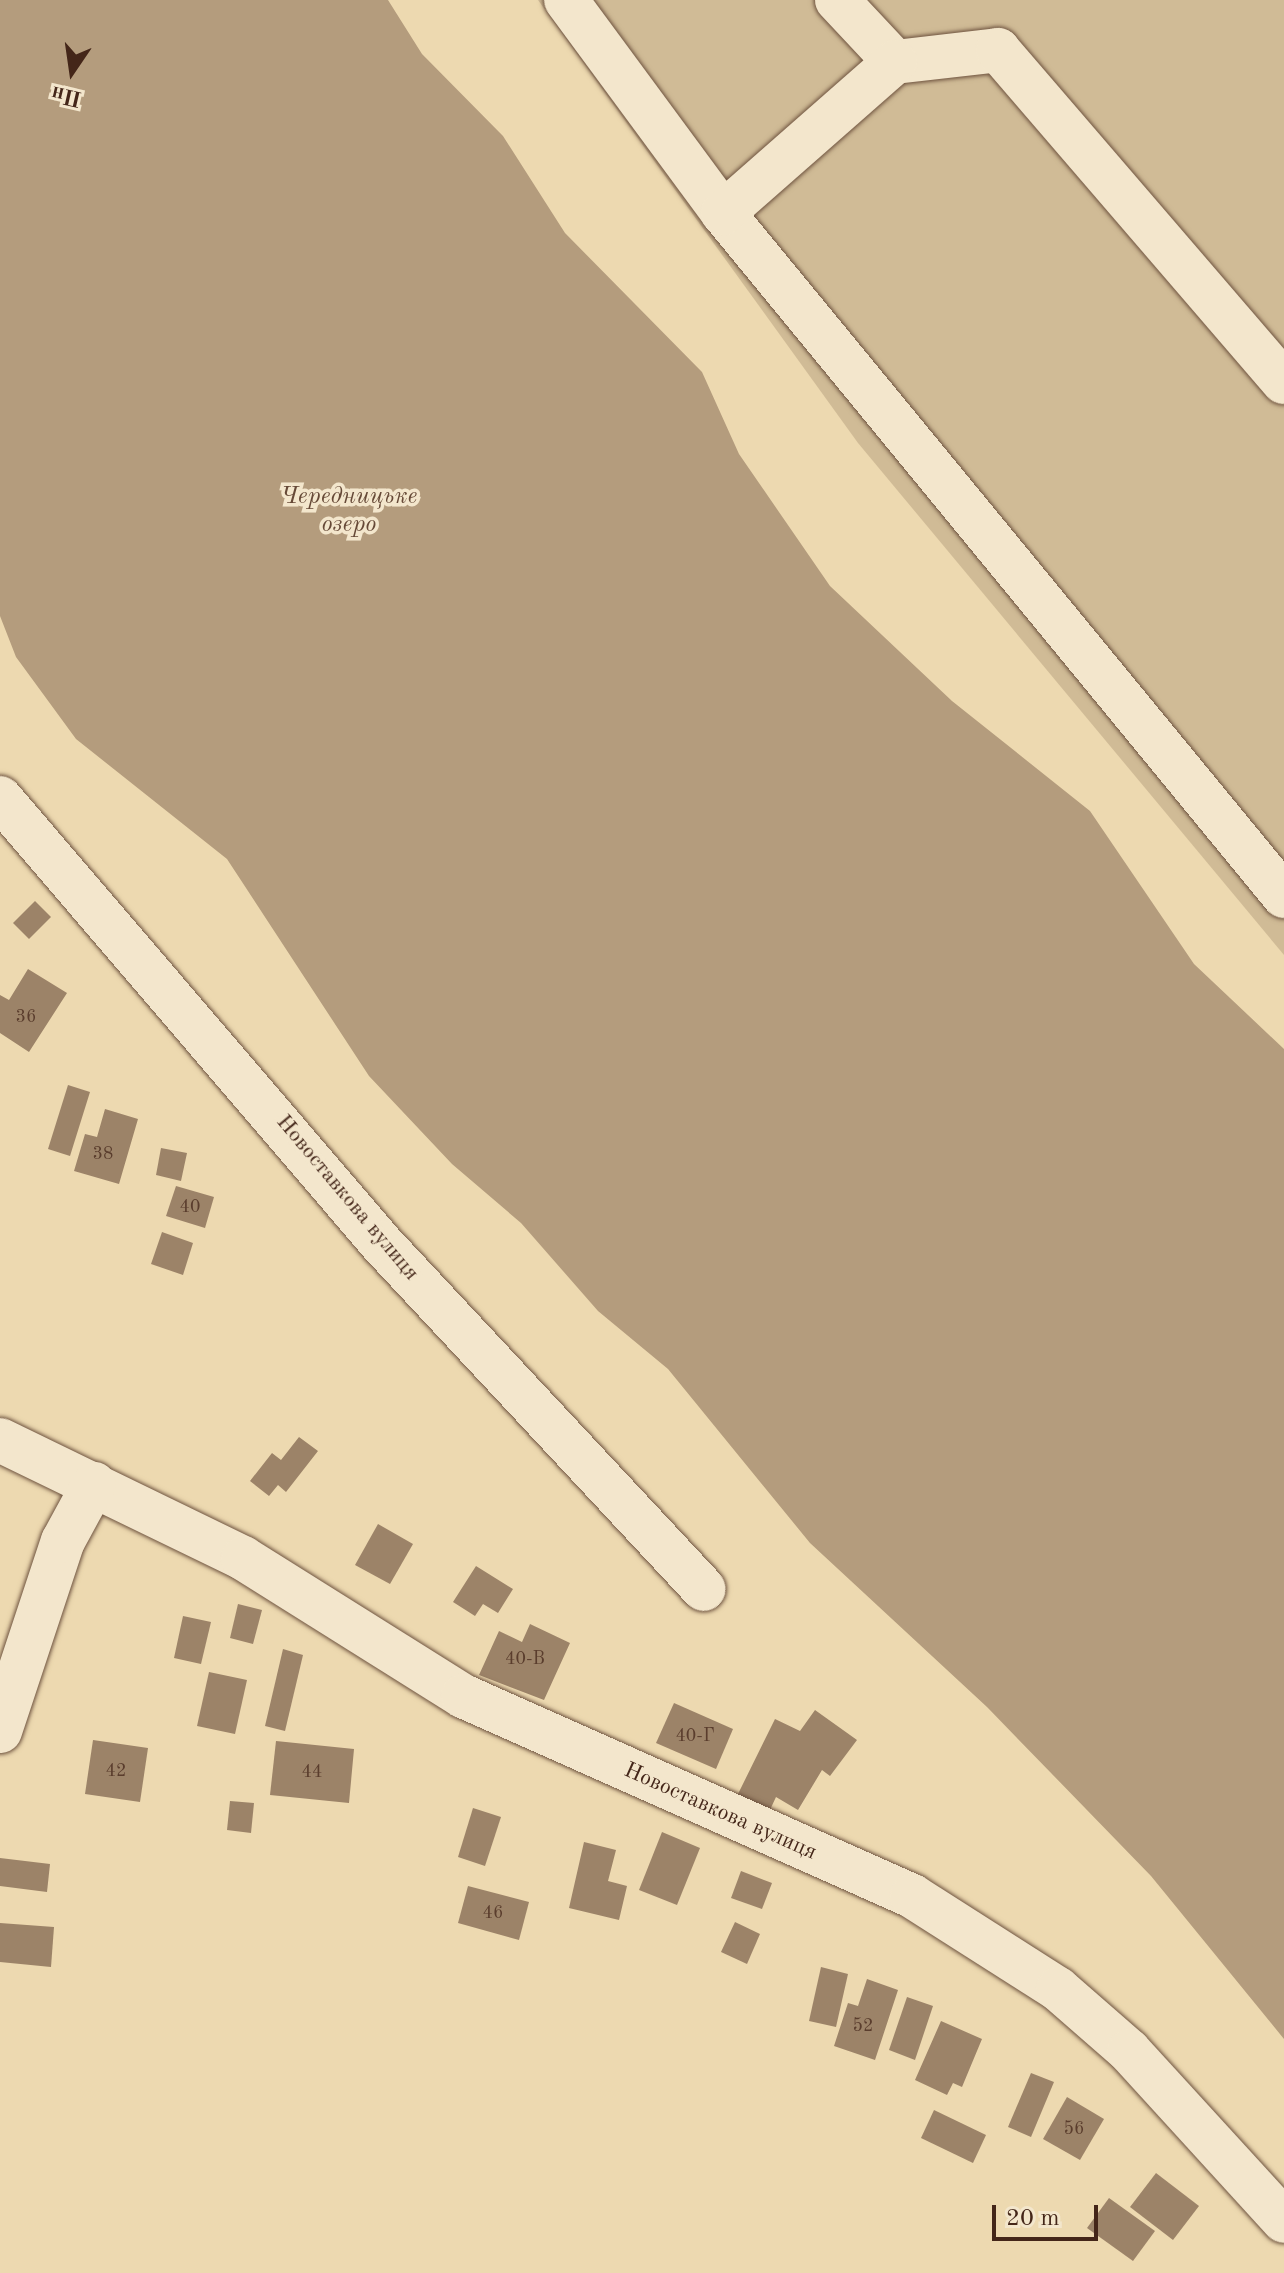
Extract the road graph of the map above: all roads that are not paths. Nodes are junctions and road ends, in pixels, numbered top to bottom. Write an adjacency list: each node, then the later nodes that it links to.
1 (566, 0): 4 (street)
2 (837, 0): 3 (street)
3 (895, 62): 4 (street); 5 (street)
4 (723, 213): 7 (street)
5 (1284, 382)
6 (0, 798): 10 (street, Новоставкова вулиця)
7 (1284, 896)
8 (0, 1440): 9 (street, Новоставкова вулиця)
9 (94, 1484): 11 (street); 12 (street, Новоставкова вулиця)
10 (704, 1589)
11 (0, 1731)
12 (1284, 2221)

